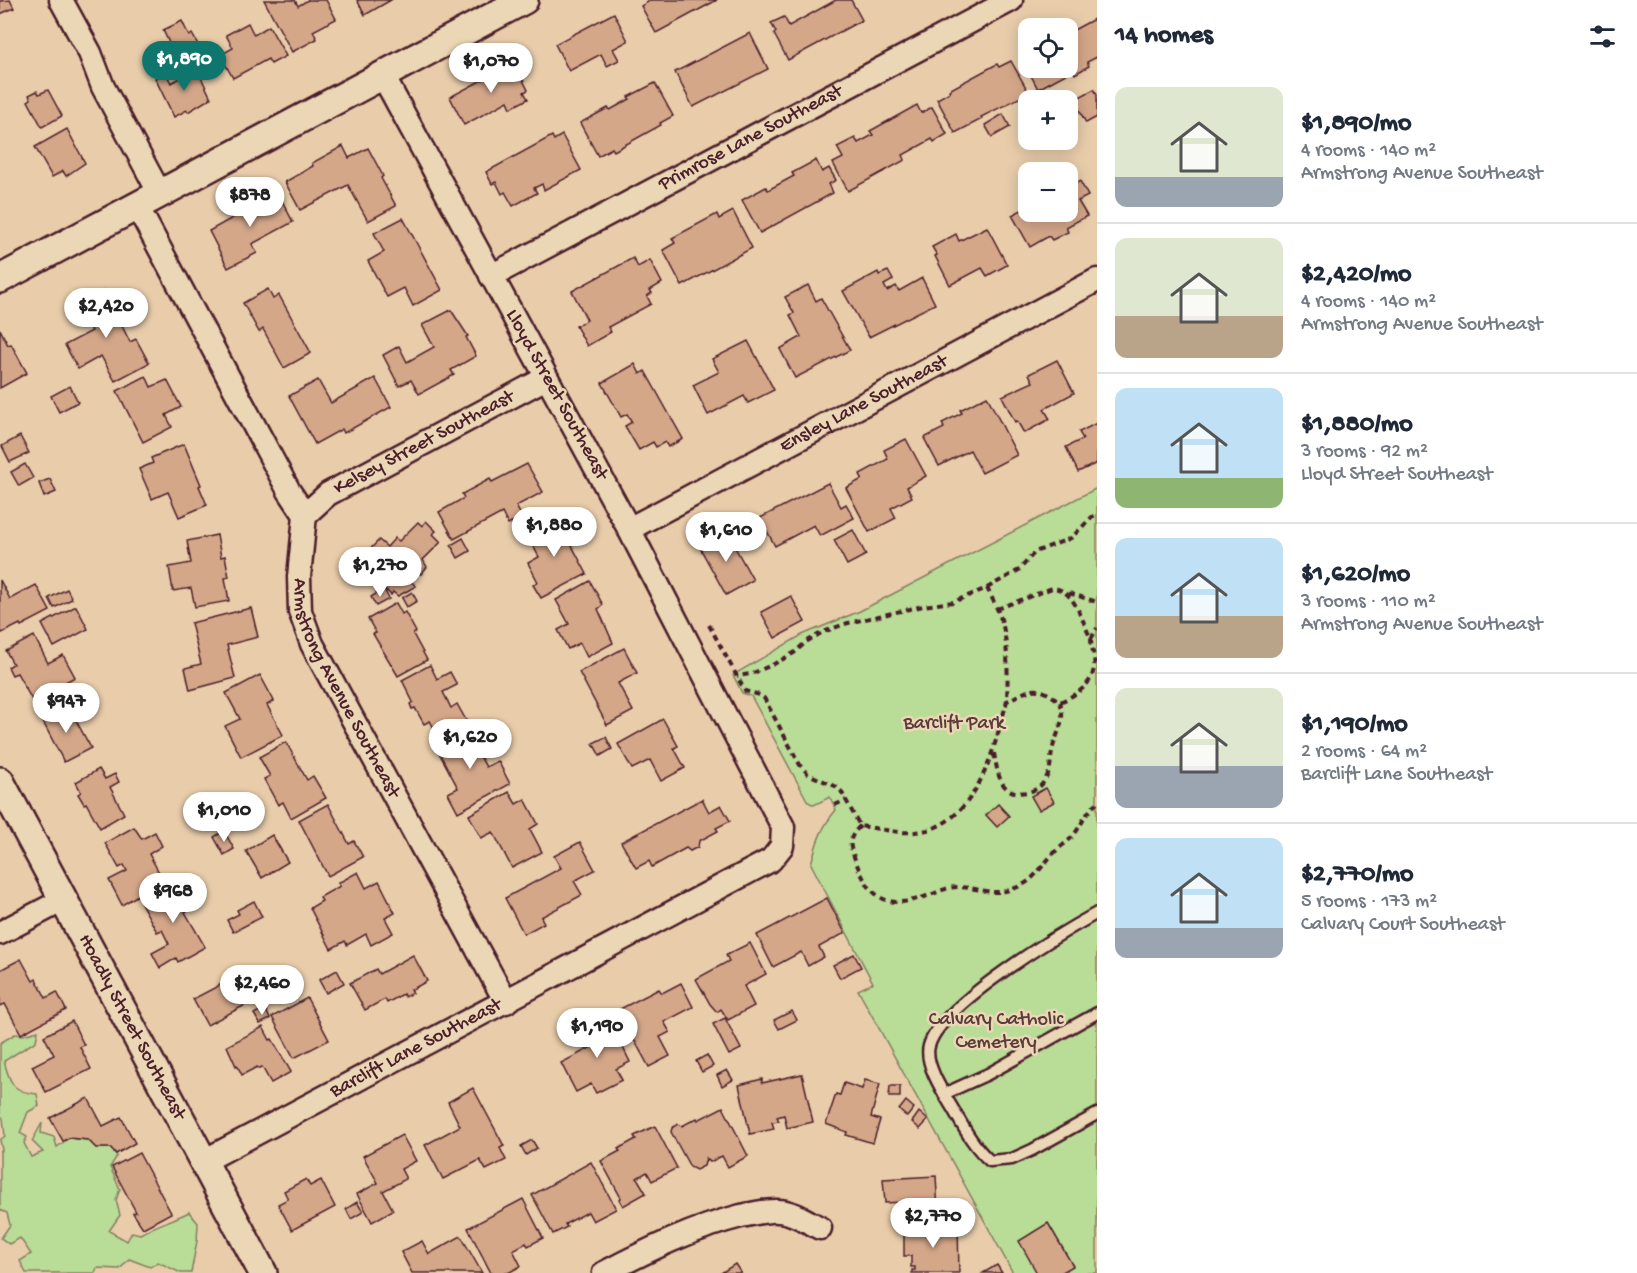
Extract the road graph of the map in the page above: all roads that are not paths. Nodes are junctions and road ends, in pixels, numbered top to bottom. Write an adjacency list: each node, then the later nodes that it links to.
1 (61, 0): 5 (street)
2 (524, 0): 4 (street)
3 (1011, 0): 6 (street, Primrose Lane Southeast)
4 (382, 75): 5 (street); 6 (street, Lloyd Street Southeast)
5 (149, 200): 7 (street); 10 (street)
6 (491, 276): 9 (street, Lloyd Street Southeast)
7 (0, 279)
8 (1097, 280): 11 (street, Ensley Lane Southeast)
9 (546, 378): 10 (street, Kelsey Street Southeast); 11 (street, Lloyd Street Southeast)
10 (305, 514): 17 (street, Armstrong Avenue Southeast)
11 (629, 529): 13 (street, Lloyd Street Southeast)
12 (0, 781): 14 (street, Hoadly Street Southeast)
13 (782, 846): 17 (street, Barclift Lane Southeast)
14 (63, 900): 16 (street); 21 (street, Hoadly Street Southeast)
15 (1097, 913): 19 (lane)
16 (0, 933)
17 (506, 1002): 21 (street, Barclift Lane Southeast)
18 (1097, 1013): 19 (lane)
19 (944, 1094): 20 (lane)
20 (1097, 1114)
21 (204, 1161): 23 (street, Hoadly Street Southeast)
22 (820, 1228): 24 (street)
23 (262, 1273)
24 (604, 1273)

